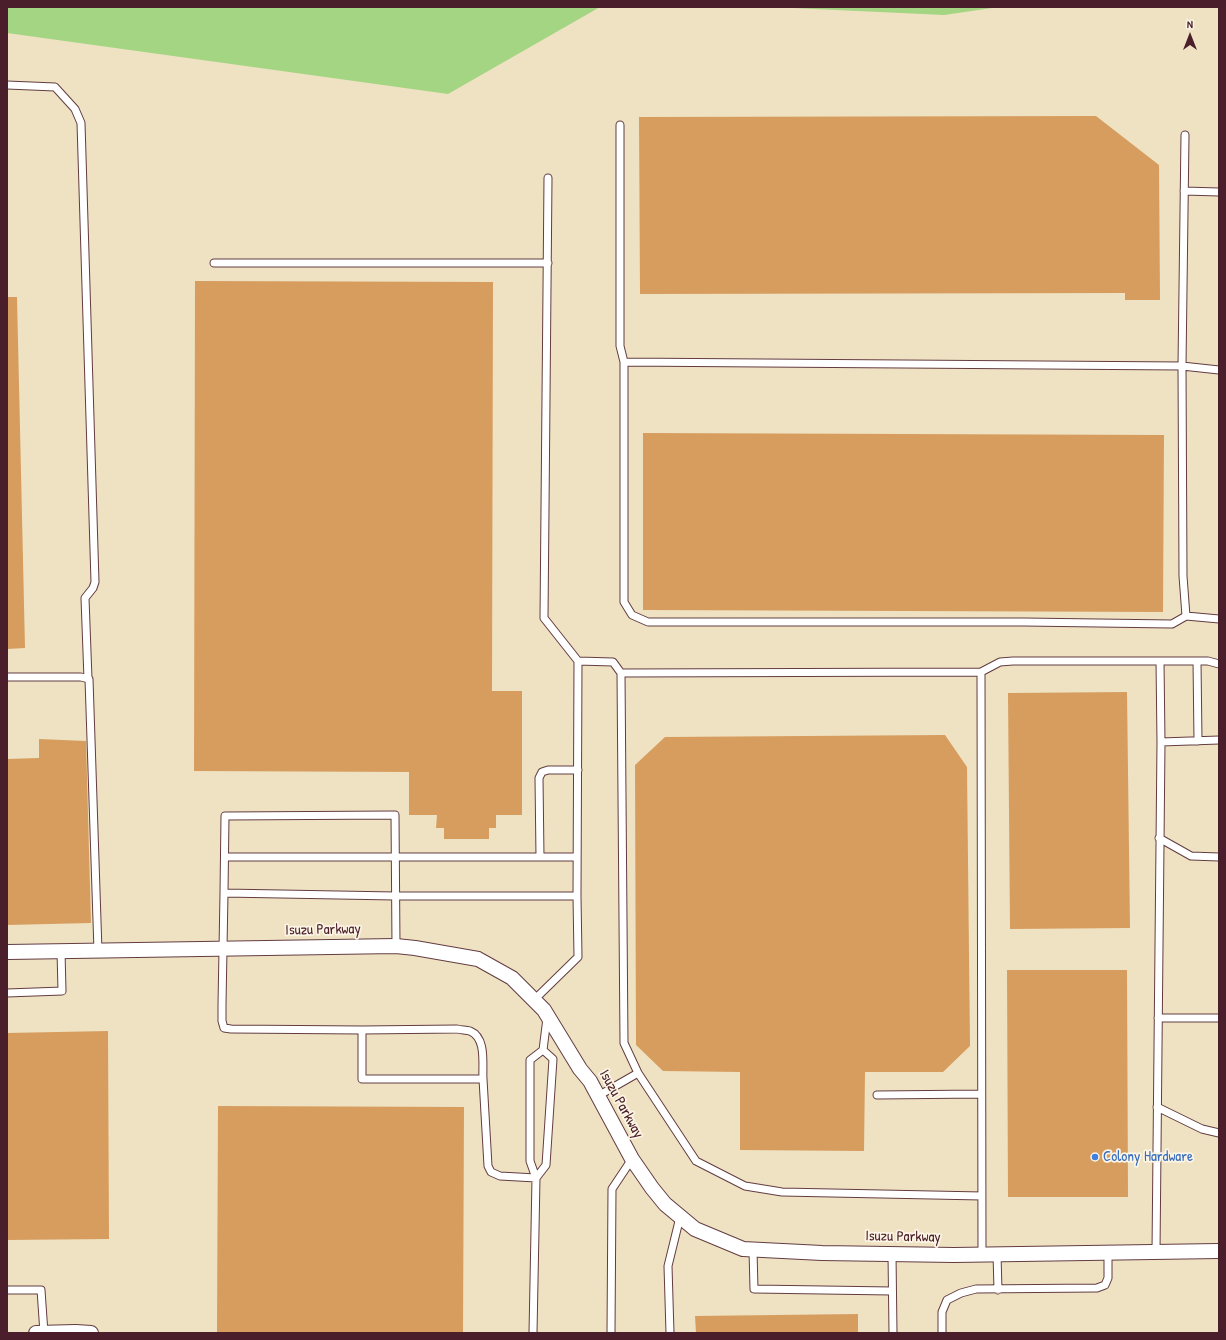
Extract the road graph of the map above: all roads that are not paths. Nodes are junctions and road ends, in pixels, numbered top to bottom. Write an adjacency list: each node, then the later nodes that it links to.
1 (7, 85): 21 (lane)
2 (620, 125): 9 (lane)
3 (1185, 134): 5 (lane)
4 (548, 178): 8 (lane)
5 (1184, 191): 6 (lane); 10 (lane)
6 (1219, 192)
7 (214, 263): 8 (lane)
8 (548, 263): 14 (lane)
9 (624, 362): 10 (lane); 12 (lane)
10 (1182, 366): 11 (lane); 12 (lane)
11 (1219, 370)
12 (1186, 616): 13 (lane)
13 (1219, 619)
14 (578, 661): 19 (lane); 25 (lane)
15 (1160, 661): 16 (lane); 18 (lane); 24 (lane)
16 (1196, 661): 17 (lane); 23 (lane)
17 (1219, 664)
18 (981, 672): 19 (lane); 49 (lane)
19 (621, 673): 47 (lane)
20 (7, 678): 21 (lane)
21 (88, 678): 37 (lane)
22 (1219, 740): 23 (lane)
23 (1198, 741): 24 (lane)
24 (1161, 742): 26 (lane)
25 (578, 770): 29 (lane); 30 (lane)
26 (1159, 838): 31 (lane); 43 (lane)
27 (225, 857): 28 (lane); 28 (lane); 32 (lane)
28 (395, 857): 29 (lane); 33 (lane)
29 (540, 857): 30 (lane)
30 (577, 857): 34 (lane)
31 (1219, 857)
32 (224, 893): 33 (lane); 36 (lane)
33 (395, 896): 34 (lane); 35 (lane)
34 (577, 896): 41 (lane)
35 (396, 946): 36 (street, Isuzu Parkway); 41 (street, Isuzu Parkway)
36 (224, 948): 37 (street, Isuzu Parkway); 45 (lane)
37 (98, 950): 38 (street, Isuzu Parkway)
38 (62, 951): 39 (street, Isuzu Parkway); 40 (lane)
39 (7, 952)
40 (7, 993)
41 (534, 1000): 42 (street, Isuzu Parkway)
42 (548, 1016): 46 (lane); 51 (street, Isuzu Parkway)
43 (1158, 1018): 44 (lane); 52 (lane)
44 (1219, 1018)
45 (362, 1030): 48 (lane); 48 (lane)
46 (543, 1050): 55 (lane); 55 (lane)
47 (638, 1073): 51 (lane); 56 (lane)
48 (483, 1079): 55 (lane)
49 (981, 1094): 50 (lane); 56 (lane)
50 (877, 1095)
51 (598, 1096): 54 (street, Isuzu Parkway)
52 (1157, 1107): 53 (lane); 60 (lane)
53 (1219, 1133)
54 (632, 1159): 57 (street, Isuzu Parkway); 72 (lane)
55 (536, 1178): 71 (lane)
56 (982, 1196): 63 (lane)
57 (680, 1217): 58 (street, Isuzu Parkway); 73 (lane)
58 (753, 1250): 62 (street, Isuzu Parkway); 67 (lane)
59 (1219, 1251): 60 (street, Isuzu Parkway)
60 (1156, 1252): 61 (street, Isuzu Parkway)
61 (1108, 1253): 64 (street, Isuzu Parkway); 66 (lane)
62 (892, 1254): 63 (street, Isuzu Parkway); 67 (lane)
63 (982, 1254): 64 (street, Isuzu Parkway)
64 (997, 1254): 66 (lane)
65 (7, 1290): 69 (lane)
66 (998, 1290): 75 (lane)
67 (892, 1292): 74 (lane)
68 (36, 1333): 69 (street)
69 (44, 1333): 70 (street)
70 (92, 1333)
71 (533, 1333)
72 (611, 1333)
73 (670, 1333)
74 (893, 1333)
75 (942, 1333)

